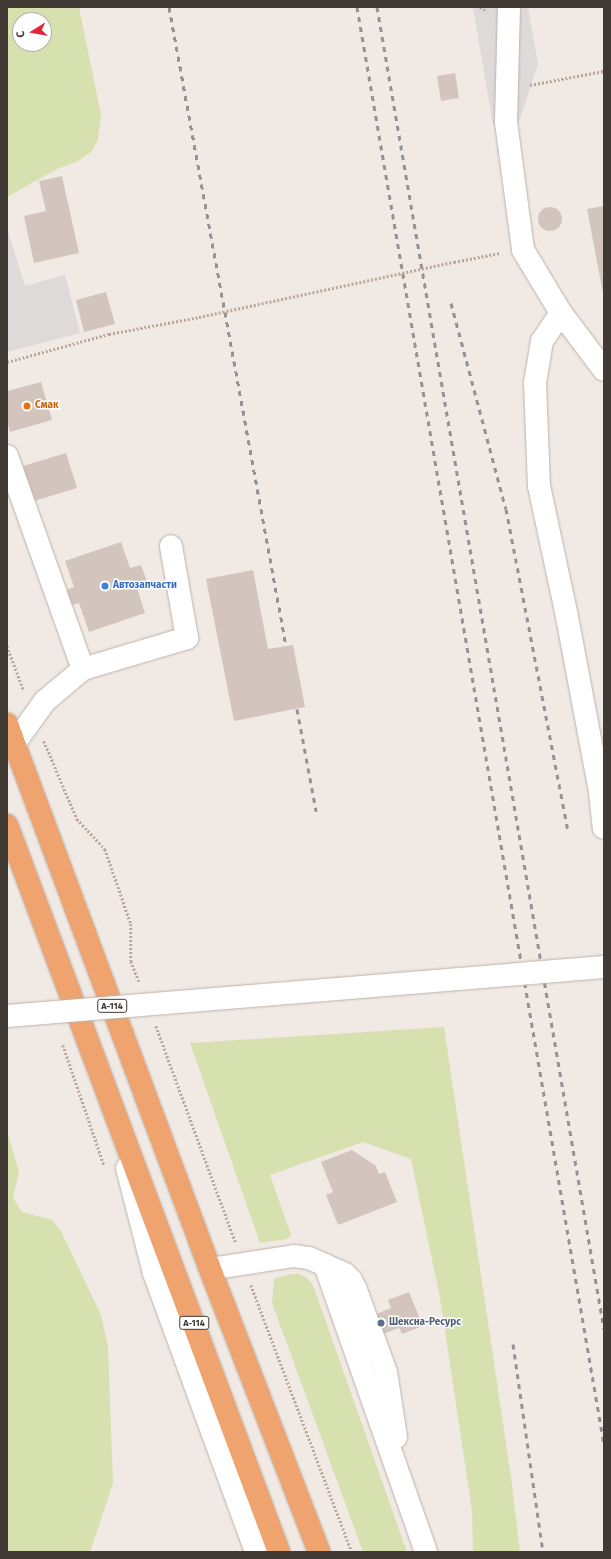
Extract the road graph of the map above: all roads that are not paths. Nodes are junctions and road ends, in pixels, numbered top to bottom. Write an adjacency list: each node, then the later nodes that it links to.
1 (509, 7): 2 (street)
2 (561, 313): 3 (street); 9 (street)
3 (601, 358)
4 (7, 456): 6 (street)
5 (171, 546): 6 (street)
6 (83, 669): 7 (street)
7 (11, 734): 13 (highway, А-114)
8 (7, 825): 12 (highway, А-114)
9 (604, 828)
10 (604, 967): 11 (street, bridge)
11 (7, 1016)
12 (108, 1094): 14 (street); 15 (highway, А-114)
13 (210, 1269): 16 (highway, А-114); 17 (street)
14 (256, 1552)
15 (279, 1552)
16 (319, 1552)
17 (426, 1552)

